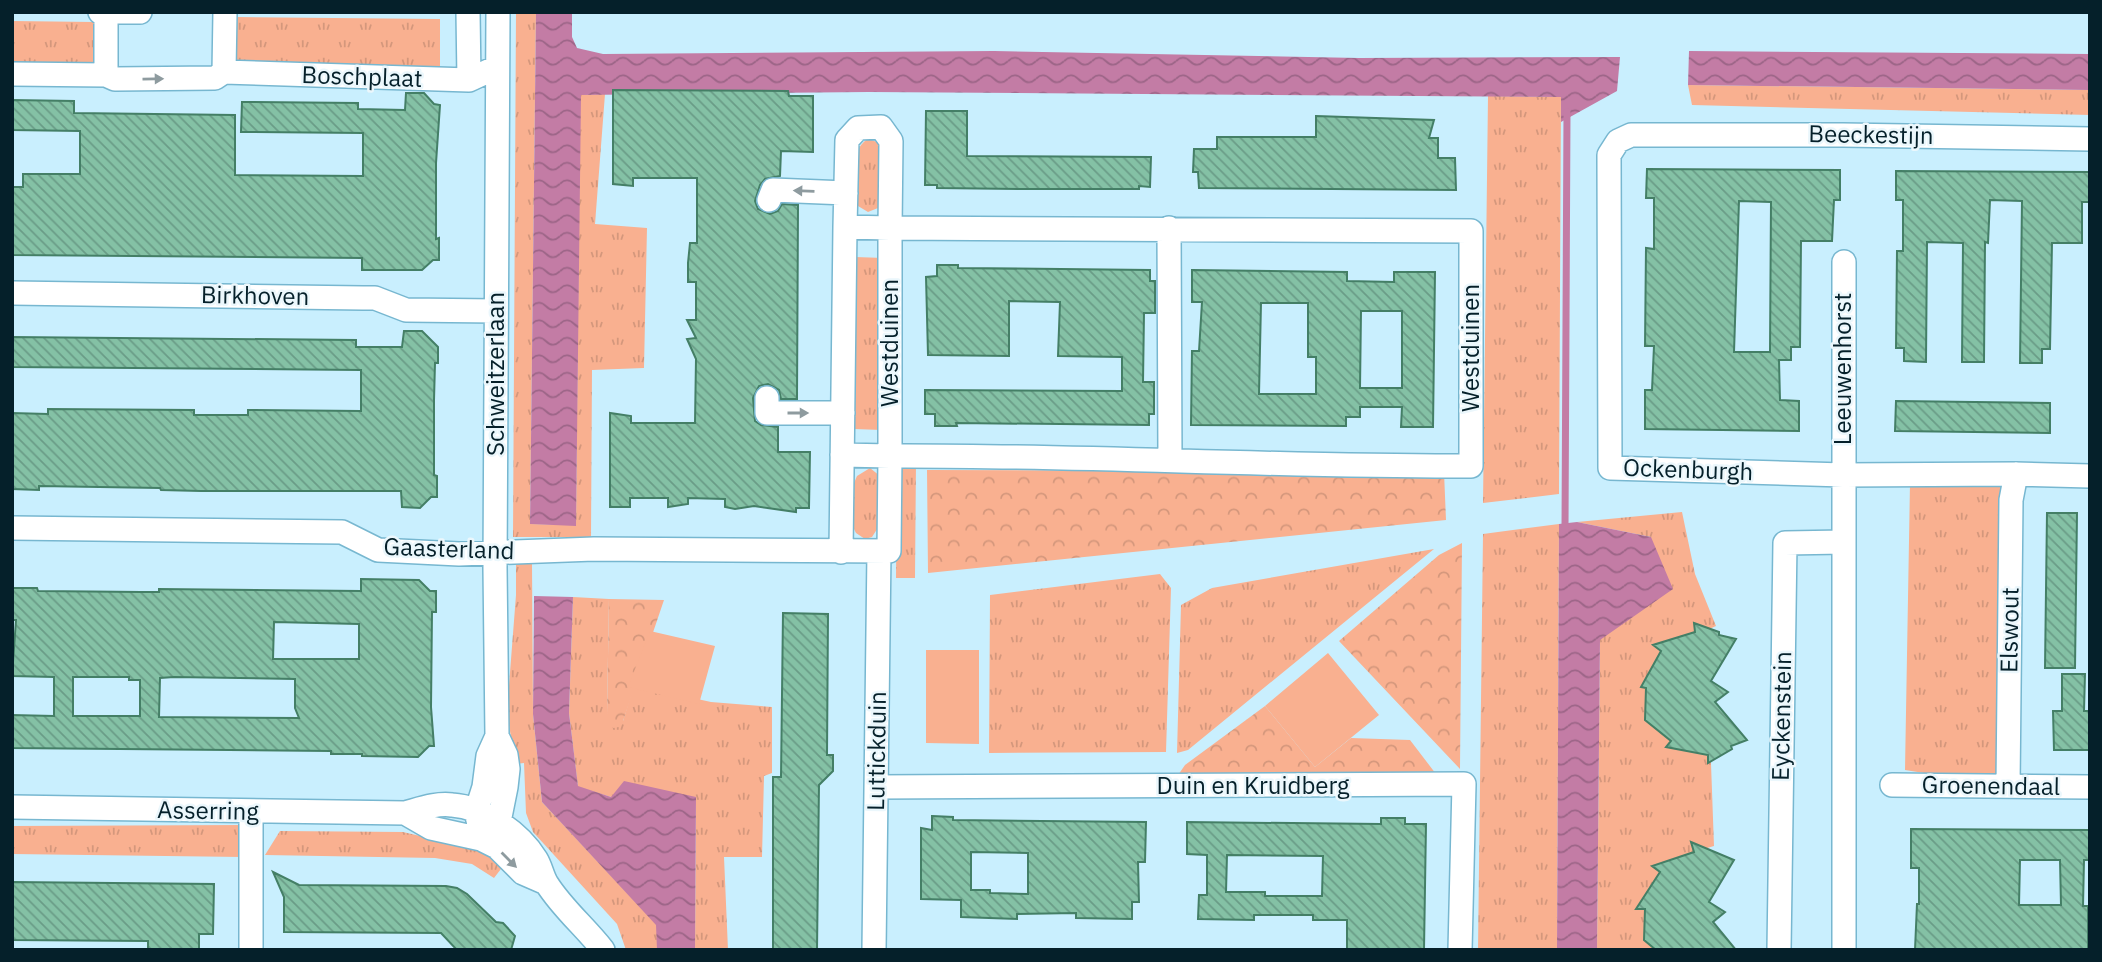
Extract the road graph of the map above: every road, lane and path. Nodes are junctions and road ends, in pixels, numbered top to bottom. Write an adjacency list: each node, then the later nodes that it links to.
1 (100, 12): 2 (street)
2 (106, 12): 3 (street); 10 (street)
3 (140, 12)
4 (225, 12): 8 (street)
5 (468, 12): 11 (street)
6 (498, 12): 7 (street, Schweitzerlaan)
7 (497, 67): 11 (street, Boschplaat); 21 (street, Schweitzerlaan)
8 (224, 72): 10 (street, Boschplaat, one-way to 8); 11 (street, Boschplaat)
9 (12, 74): 10 (street, Boschplaat)
10 (106, 75)
11 (469, 80)
12 (1651, 133): 13 (street, Beeckestijn); 28 (street, Ockenburgh)
13 (2090, 139)
14 (846, 193): 15 (street, one-way to 15); 16 (street); 17 (street)
15 (769, 200)
16 (845, 227): 17 (street); 23 (street)
17 (890, 228): 18 (street, Westduinen); 25 (street, Westduinen)
18 (1169, 228): 26 (street); 26 (street, Westduinen)
19 (1844, 262): 28 (street, Leeuwenhorst)
20 (12, 293): 21 (street, Birkhoven)
21 (496, 311): 33 (street, Schweitzerlaan)
22 (767, 398): 23 (street, one-way to 23)
23 (843, 413): 24 (street)
24 (842, 455): 25 (street); 34 (street)
25 (890, 456): 26 (street, Westduinen); 32 (street, Luttickduin)
26 (1170, 459)
27 (2016, 474): 28 (street, Ockenburgh); 29 (street, Ockenburgh); 37 (street, Elswout)
28 (1843, 475): 31 (street)
29 (2090, 476)
30 (12, 528): 33 (street, Gaasterland)
31 (1844, 542): 51 (street, Eyckenstein); 52 (street)
32 (884, 551): 34 (street, Gaasterland); 38 (street, Luttickduin)
33 (495, 552): 34 (street, Gaasterland); 35 (street, Schweitzerlaan)
34 (841, 552)
35 (497, 736): 41 (street, Schweitzerlaan); 44 (street, Schweitzerlaan)
36 (1892, 785): 37 (street, Groenendaal)
37 (2008, 786): 39 (street, Groenendaal)
38 (877, 787): 49 (street, Luttickduin); 50 (street, Duin en Kruidberg)
39 (2090, 787)
40 (12, 807): 42 (street, Asserring)
41 (477, 811): 43 (street, Asserring); 44 (street, Asserring); 45 (street, Schweitzerlaan)
42 (251, 812): 43 (street, Asserring); 47 (street)
43 (405, 813): 45 (street, Asserring)
44 (499, 822): 45 (street); 46 (street, Asserring)
45 (481, 839): 46 (street, Asserring, one-way to 46)
46 (547, 883): 48 (street, Asserring)
47 (251, 950)
48 (603, 950)
49 (874, 950)
50 (1460, 950)
51 (1779, 950)
52 (1844, 950)

